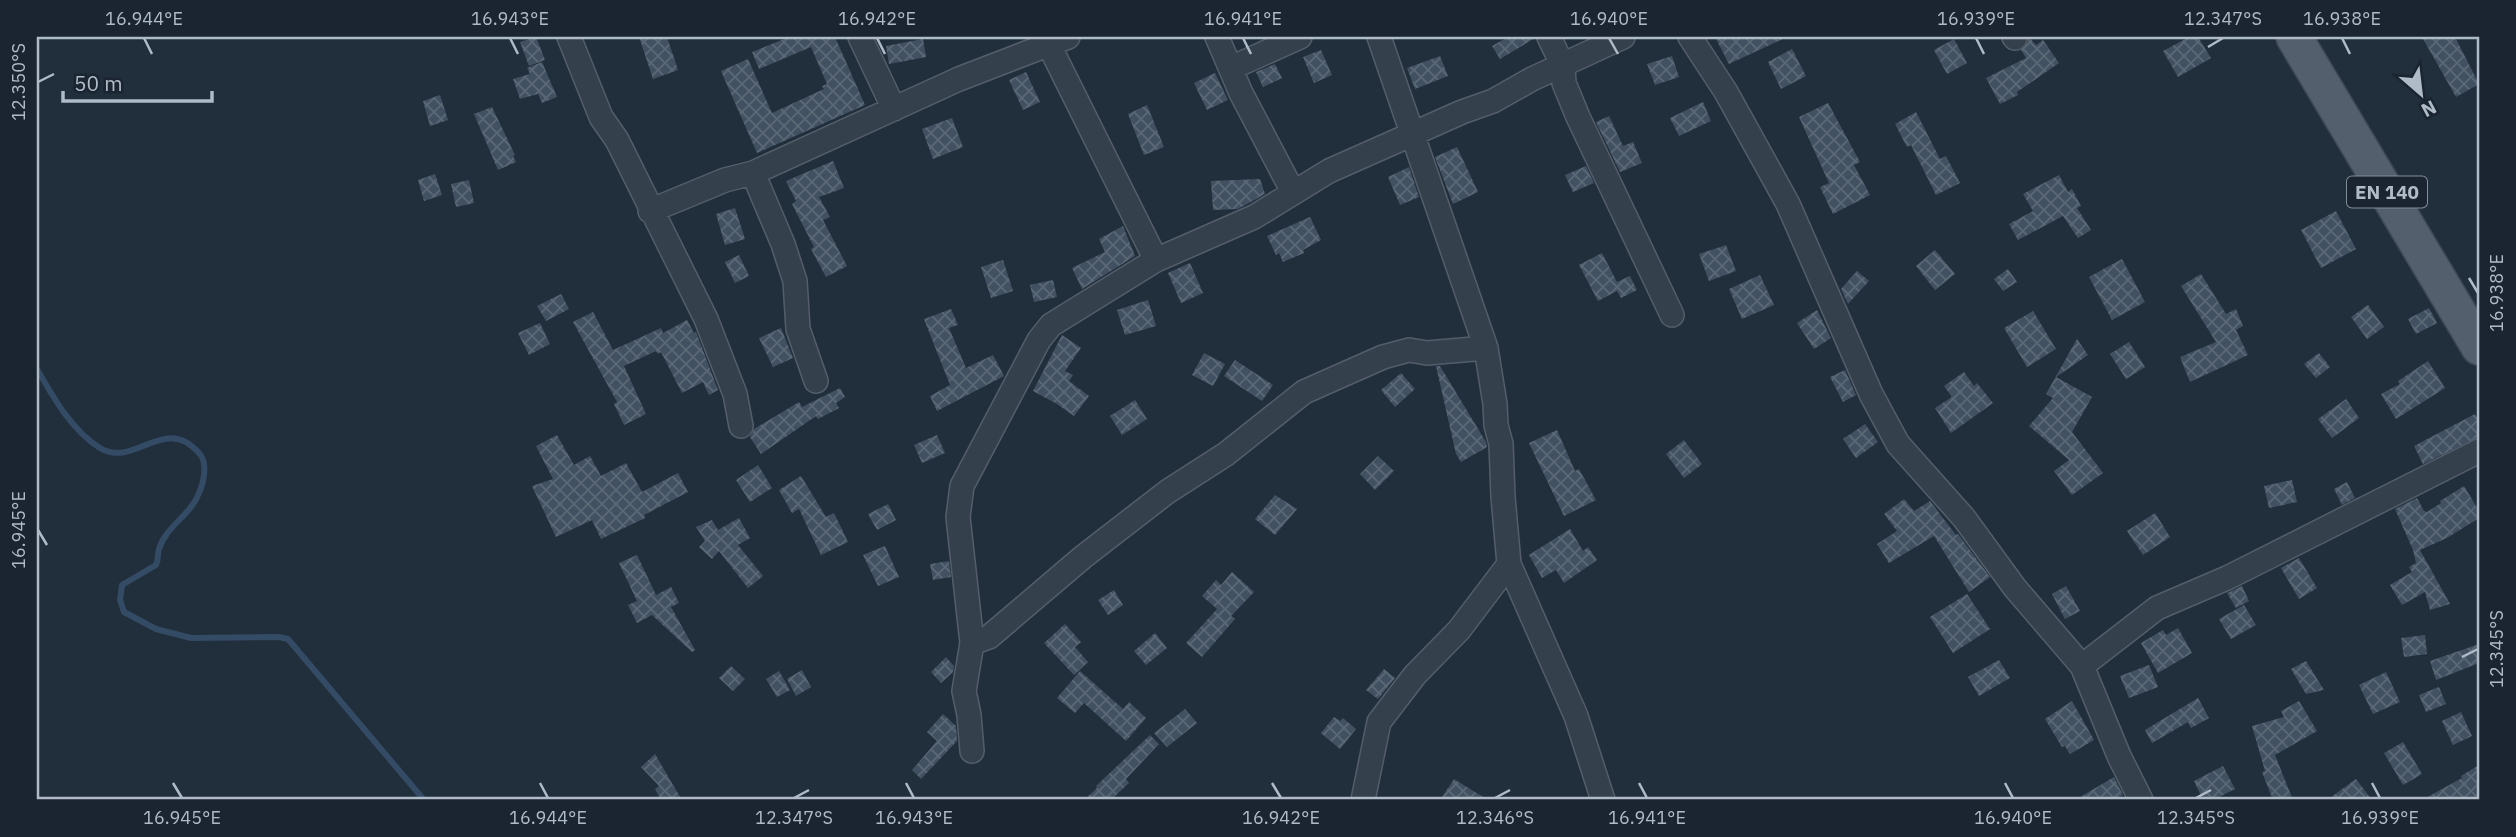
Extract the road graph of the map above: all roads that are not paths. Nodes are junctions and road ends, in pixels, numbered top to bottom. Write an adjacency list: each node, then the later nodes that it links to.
1 (569, 37): 17 (street)
2 (860, 37): 13 (street)
3 (1217, 37): 12 (street)
4 (1300, 37): 12 (street)
5 (1379, 37): 14 (street)
6 (1549, 37): 11 (street)
7 (1623, 37): 11 (street)
8 (1690, 37): 27 (street)
9 (2294, 37): 20 (main road, EN 140)
10 (1054, 39): 13 (street); 18 (street)
11 (1563, 65): 14 (street); 19 (street)
12 (1231, 68): 16 (street)
13 (894, 109): 15 (street)
14 (1413, 133): 16 (street); 21 (street)
15 (753, 173): 17 (street); 22 (street)
16 (1293, 192): 18 (street)
17 (650, 211): 23 (street)
18 (1156, 260): 26 (street)
19 (1672, 315)
20 (2479, 347)
21 (1486, 348): 25 (street); 26 (street)
22 (816, 381)
23 (741, 426)
24 (2479, 451): 27 (street)
25 (1509, 564): 29 (street); 30 (street)
26 (971, 643): 28 (street)
27 (2082, 666): 31 (street)
28 (972, 751)
29 (1363, 800)
30 (1603, 800)
31 (2141, 800)

